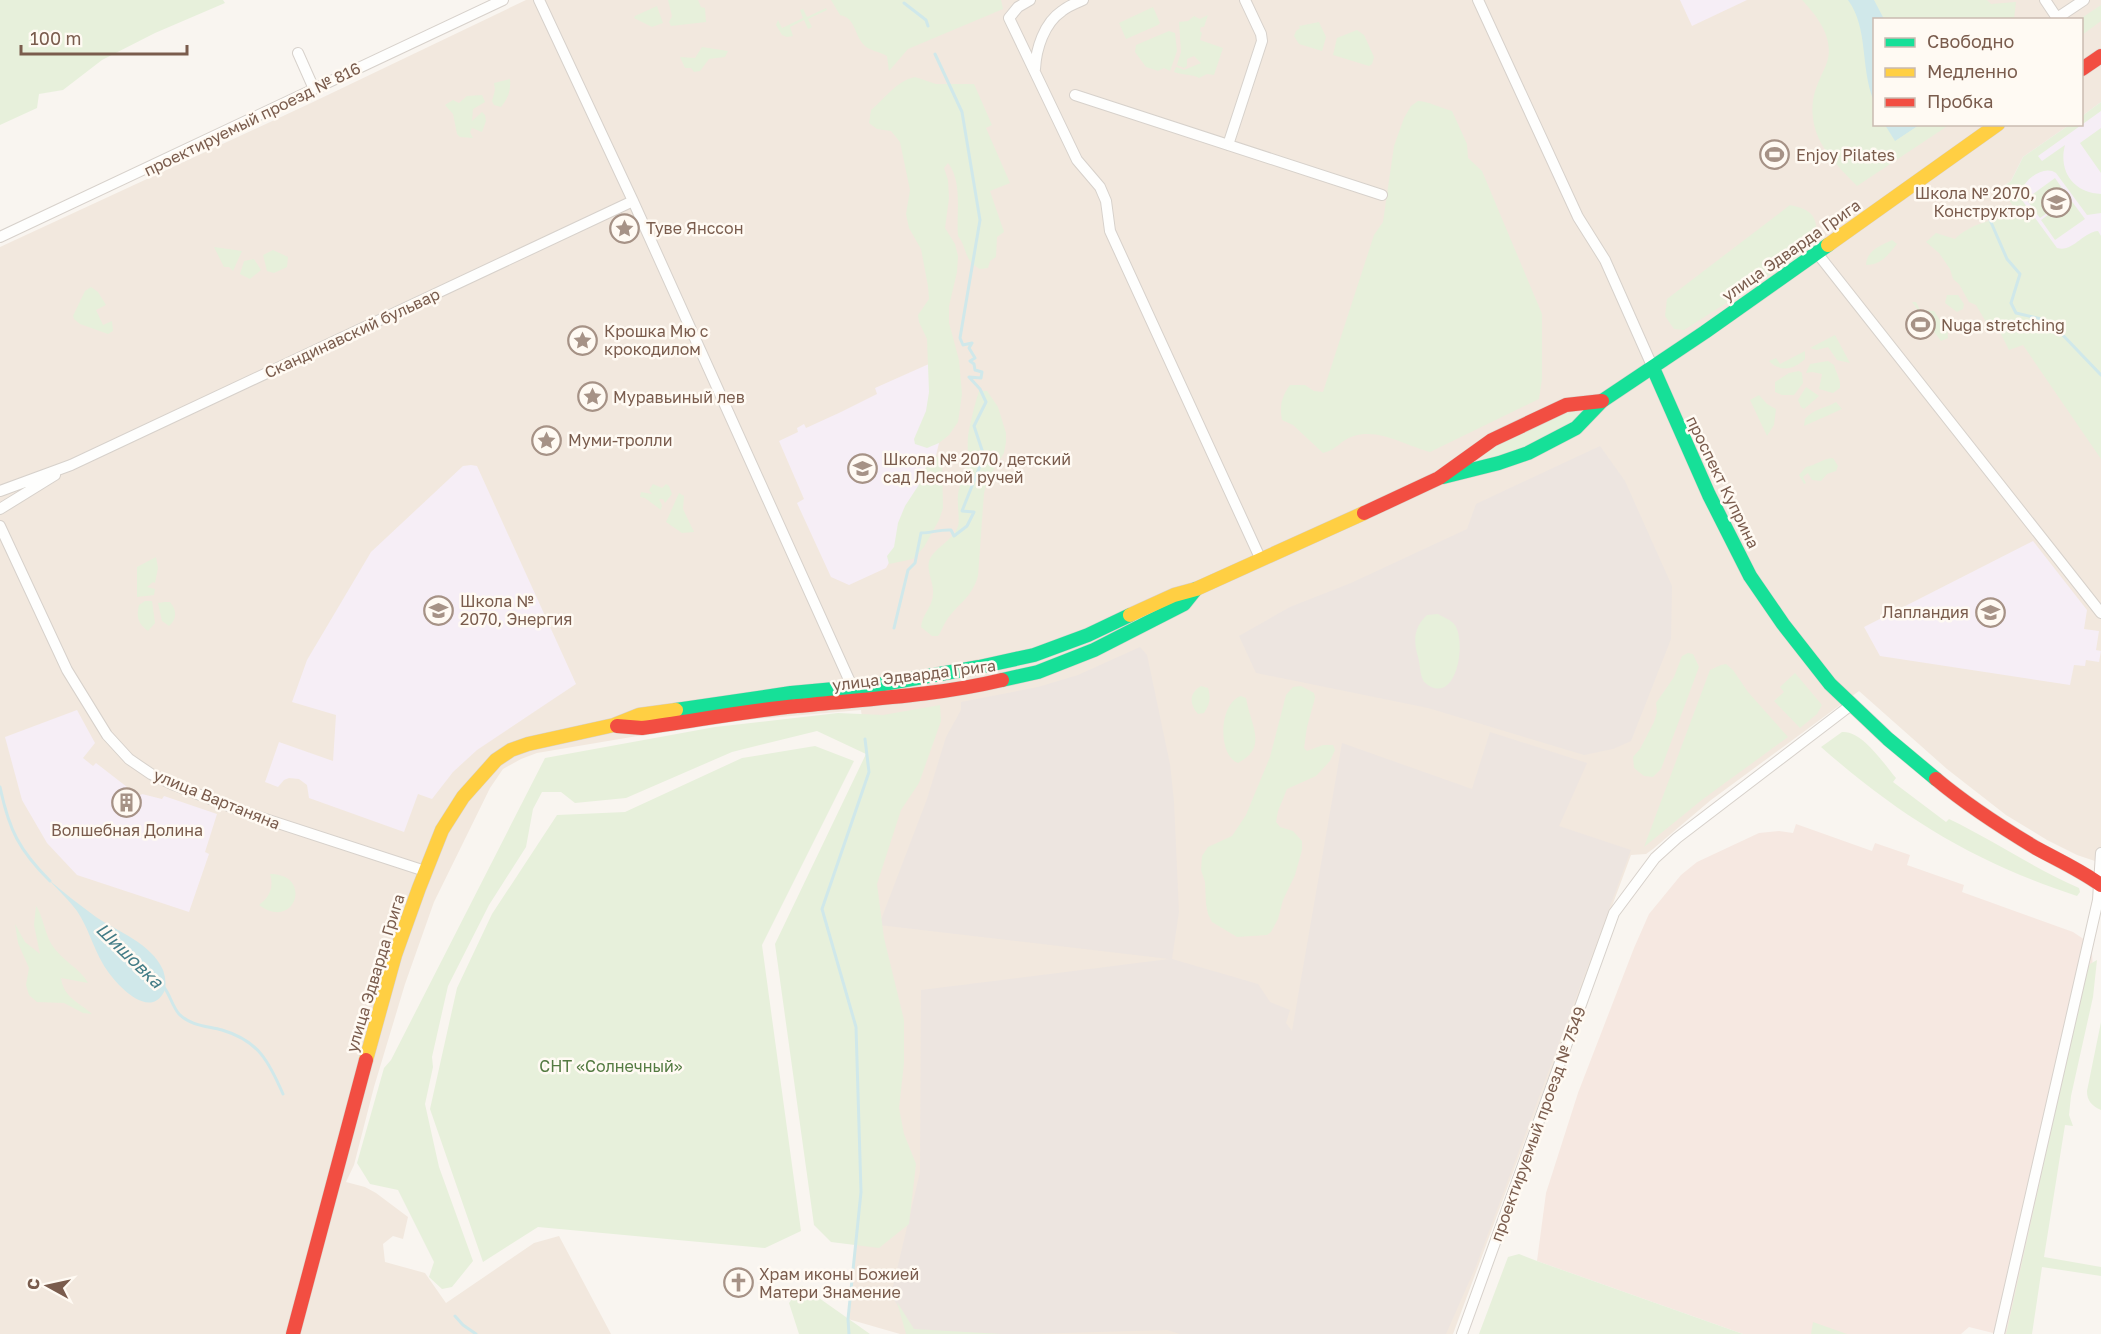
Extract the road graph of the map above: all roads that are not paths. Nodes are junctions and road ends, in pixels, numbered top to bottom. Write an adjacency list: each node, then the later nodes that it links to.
1 (503, 0): 13 (street, проектируемый проезд № 816)
2 (539, 0): 18 (street)
3 (1030, 0): 12 (street)
4 (1083, 0): 12 (street)
5 (1245, 0): 16 (street)
6 (1478, 0): 21 (street, проспект Куприна)
7 (2045, 0): 8 (street)
8 (2084, 0)
9 (297, 53): 13 (street)
10 (2101, 56): 11 (street)
11 (2083, 68)
12 (1035, 70): 28 (street)
13 (314, 89): 19 (street, проектируемый проезд № 816)
14 (1075, 95): 16 (street)
15 (1995, 126): 20 (street, улица Эдварда Грига)
16 (1228, 144): 17 (street)
17 (1382, 195)
18 (633, 201): 23 (street, Скандинавский бульвар); 31 (street)
19 (0, 237)
20 (1817, 253): 21 (street, улица Эдварда Грига); 30 (street)
21 (1653, 368): 22 (street, улица Эдварда Грига); 33 (street, проспект Куприна)
22 (1602, 402): 24 (street, улица Эдварда Грига); 24 (street, улица Эдварда Грига)
23 (71, 465): 25 (street, Скандинавский бульвар); 26 (street, Скандинавский бульвар)
24 (1439, 477): 28 (street, улица Эдварда Грига)
25 (0, 490)
26 (0, 509)
27 (0, 526): 36 (street, улица Вартаняна)
28 (1262, 560): 29 (street, улица Эдварда Грига)
29 (1196, 589): 31 (street, улица Эдварда Грига); 32 (street, улица Эдварда Грига)
30 (2101, 613)
31 (853, 687): 32 (street); 34 (street, улица Эдварда Грига)
32 (857, 700): 34 (street, улица Эдварда Грига)
33 (1851, 705): 37 (street, проспект Куприна); 39 (street, проектируемый проезд № 7549)
34 (614, 725): 36 (street, улица Эдварда Грига)
35 (2101, 853): 37 (street)
36 (425, 871): 38 (street, улица Эдварда Грига)
37 (2100, 879): 40 (street)
38 (293, 1334)
39 (1462, 1334)
40 (1999, 1334)

